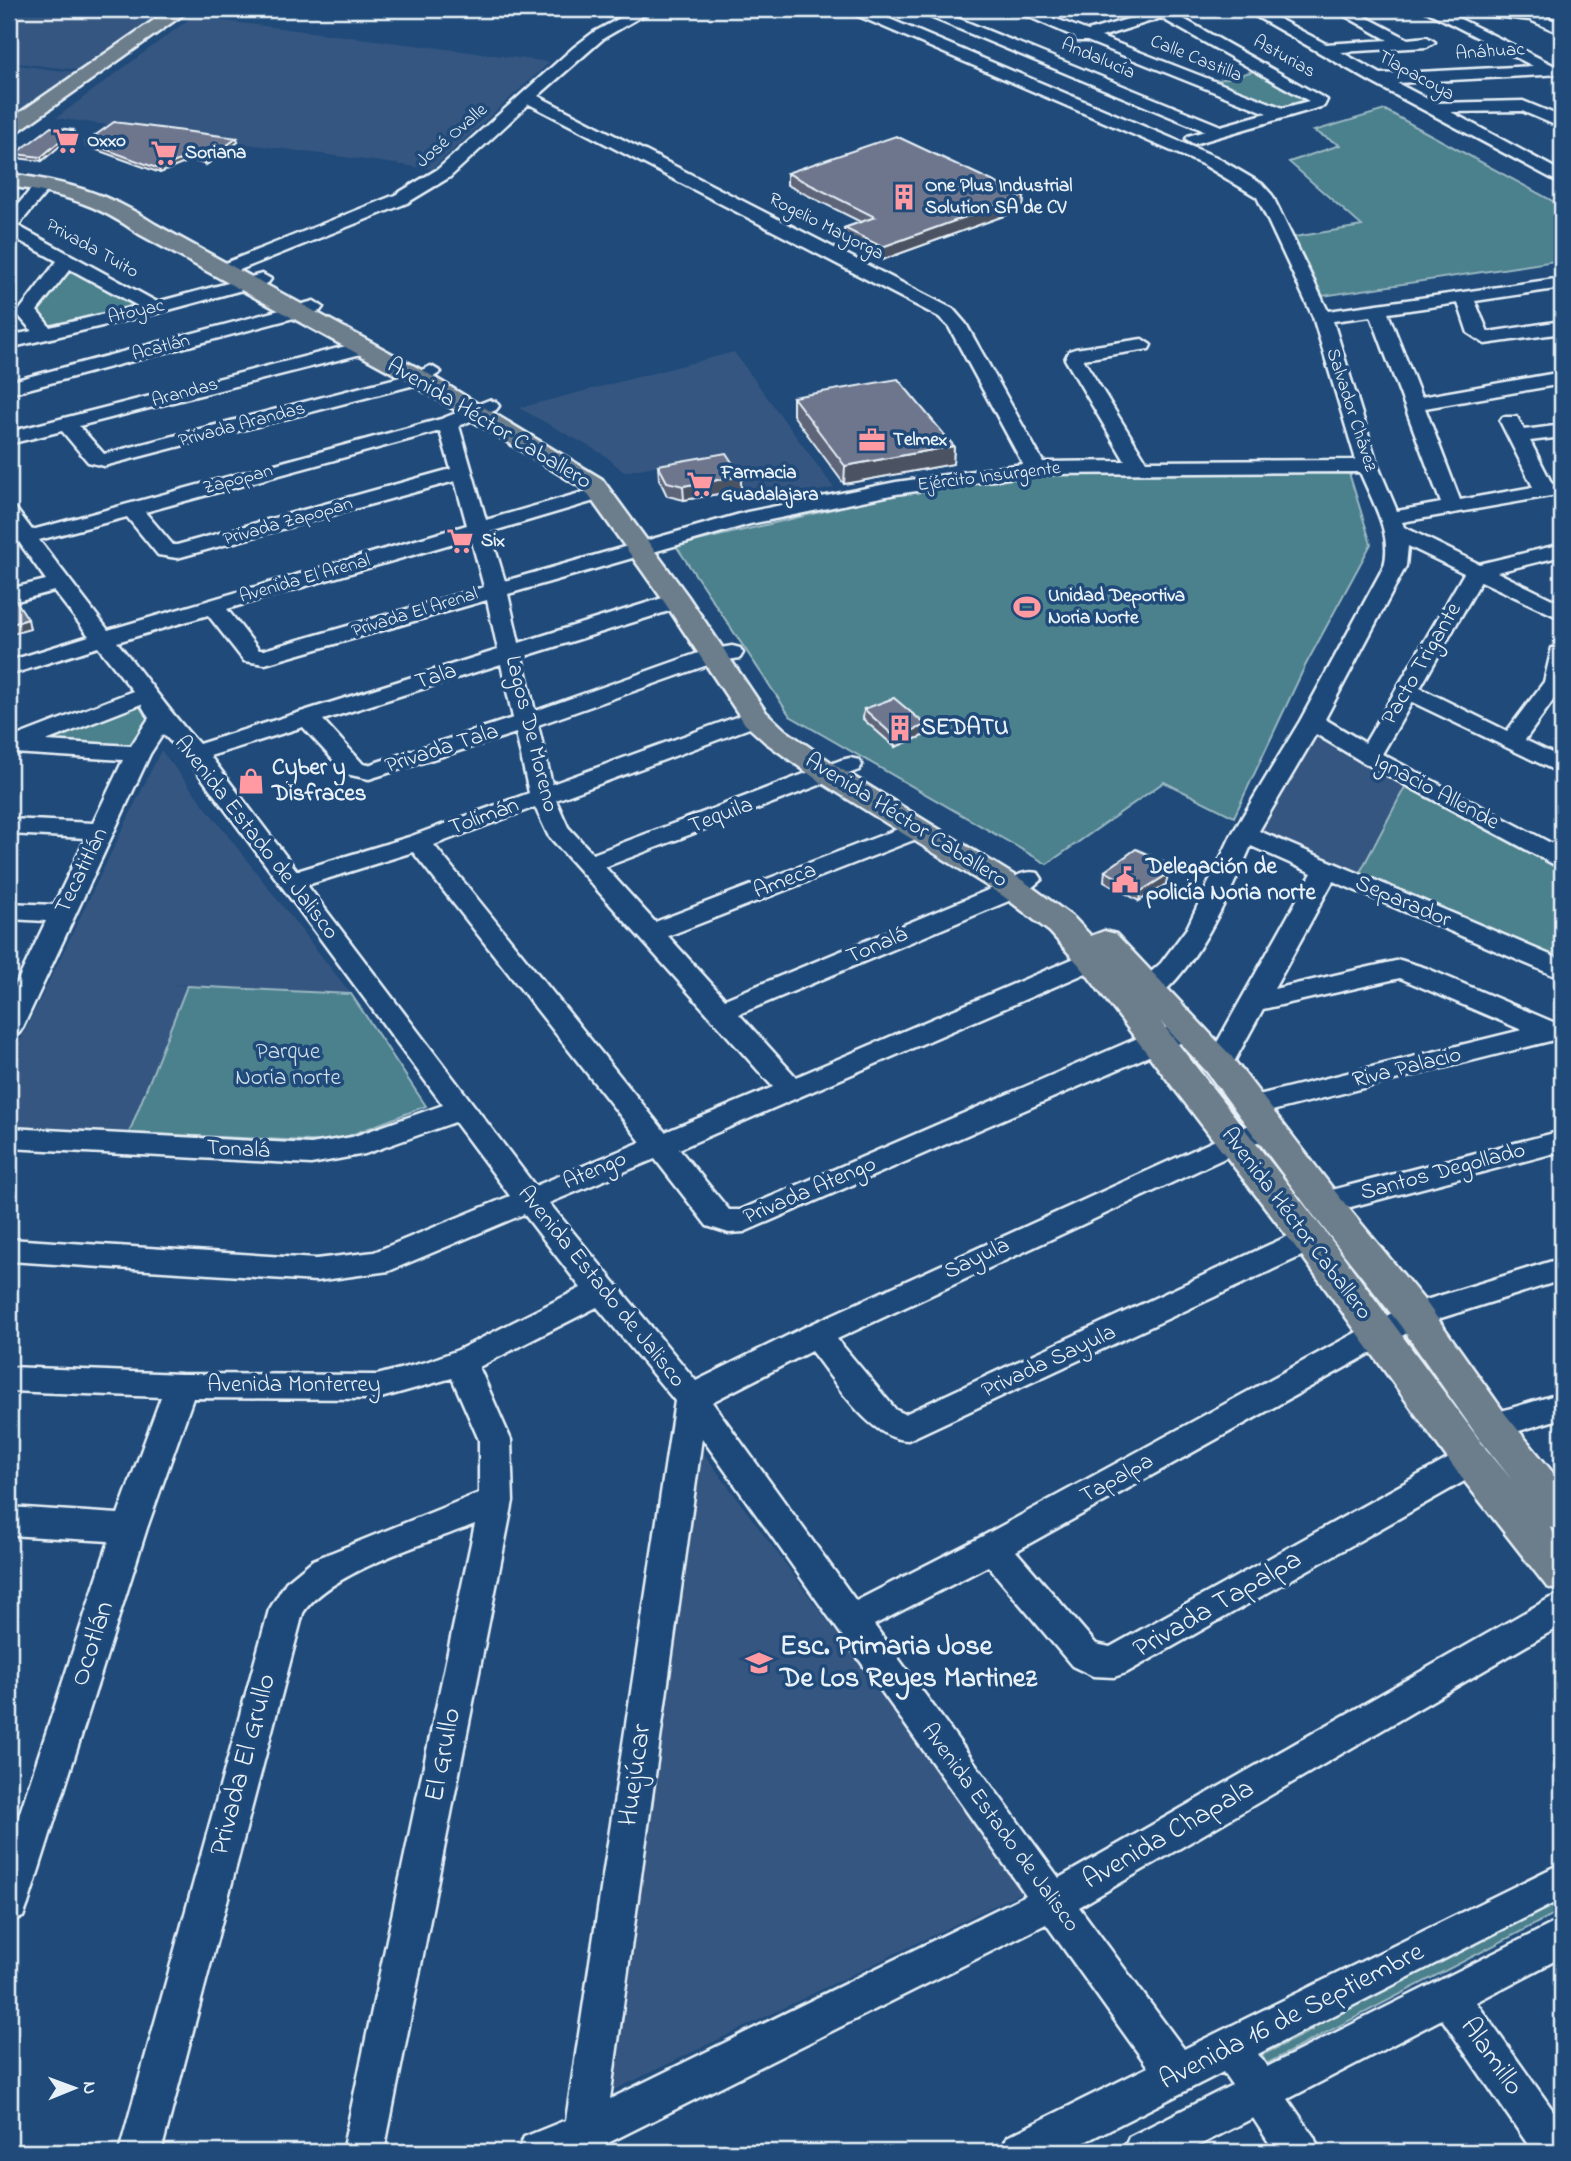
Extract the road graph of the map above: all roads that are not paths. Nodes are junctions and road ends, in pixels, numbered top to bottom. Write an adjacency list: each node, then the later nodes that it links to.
1 (181, 9): 26 (main road)
2 (647, 9): 22 (street, José Ovalle)
3 (854, 9): 40 (street, Salvador Chávez)
4 (923, 9): 18 (street, Andalucía)
5 (1049, 9): 10 (street)
6 (1250, 9): 17 (street, Tlapacoya)
7 (1340, 9): 16 (street)
8 (1429, 9): 19 (street)
9 (1466, 9): 12 (street)
10 (1025, 11): 14 (street, Calle Castilla)
11 (1159, 11): 14 (street); 24 (street, Asturias)
12 (1525, 12): 13 (street)
13 (1562, 30)
14 (1088, 36): 18 (street); 24 (street, Calle Castilla)
15 (1427, 42): 16 (street)
16 (1408, 44): 17 (street)
17 (1324, 49): 20 (street, Tlapacoya)
18 (1033, 53): 27 (street, Andalucía)
19 (1558, 70): 20 (street, Anáhuac)
20 (1378, 79): 21 (street, Anáhuac); 23 (street, Tlapacoya)
21 (1348, 81)
22 (527, 97): 34 (street, José Ovalle); 56 (street, Rogelio Mayorga)
23 (1432, 108): 25 (street); 29 (street, Tlapacoya)
24 (1281, 113): 27 (street)
25 (1562, 123)
26 (9, 129)
27 (1219, 131): 28 (street)
28 (1194, 139)
29 (1562, 179)
30 (9, 180): 31 (main road, Avenida Héctor Caballero)
31 (44, 185): 32 (street); 34 (main road, Avenida Héctor Caballero)
32 (9, 227): 33 (street, Privada Tuito)
33 (68, 259): 37 (street, Privada Tuito); 42 (street)
34 (242, 275): 37 (street, Atoyac); 38 (main road, Avenida Héctor Caballero)
35 (1562, 283): 36 (street)
36 (1465, 297): 39 (street); 41 (street)
37 (155, 308): 42 (street, Atoyac)
38 (307, 310): 45 (main road, Avenida Héctor Caballero); 46 (main road, Avenida Héctor Caballero); 48 (street, Acatlán)
39 (1378, 310): 40 (street); 49 (street)
40 (1322, 317): 55 (street, Salvador Chávez)
41 (1562, 327)
42 (45, 333): 43 (street, Atoyac)
43 (9, 342)
44 (1142, 345): 54 (street)
45 (362, 348): 46 (main road, Avenida Héctor Caballero); 51 (street, Arandas)
46 (425, 375): 50 (main road, Avenida Héctor Caballero); 51 (street, Privada Arandas)
47 (1562, 378): 49 (street)
48 (9, 388)
49 (1416, 404): 60 (street)
50 (470, 414): 57 (street, Lagos De Moreno); 58 (main road, Avenida Héctor Caballero); 61 (street, Zapopan)
51 (67, 424): 53 (street, Arandas)
52 (1562, 431): 59 (street)
53 (9, 439)
54 (1139, 467): 55 (street, Ejército Insurgente); 56 (street, Ejército Insurgente)
55 (1368, 467): 63 (street, Salvador Chávez)
56 (1036, 468): 66 (street, Ejército Insurgente)
57 (461, 473): 61 (street, Privada Zapopan); 64 (street, Lagos De Moreno)
58 (601, 486): 64 (street, Avenida El Arenal); 66 (main road, Avenida Héctor Caballero)
59 (1553, 489): 60 (street)
60 (1453, 508): 63 (street)
61 (132, 509): 65 (street, Zapopan)
62 (9, 513): 65 (street, Avenida Estado de Jalisco)
63 (1392, 524): 68 (street); 85 (street, Salvador Chávez)
64 (477, 528): 70 (street, Lagos De Moreno); 73 (street, Avenida El Arenal)
65 (28, 537): 69 (street, Avenida Estado de Jalisco)
66 (649, 545): 70 (street, Privada El Arenal); 72 (main road, Avenida Héctor Caballero); 78 (main road, Avenida Héctor Caballero)
67 (1562, 550): 68 (street)
68 (1476, 571): 74 (street); 81 (street, Pacto Trigante)
69 (60, 583): 71 (street); 75 (street, Avenida Estado de Jalisco)
70 (496, 589): 73 (street, Privada El Arenal); 76 (street, Lagos De Moreno)
71 (9, 596)
72 (677, 601): 76 (street, Tala); 78 (main road, Avenida Héctor Caballero)
73 (214, 606): 75 (street, Avenida El Arenal)
74 (1562, 612)
75 (105, 638): 79 (street, Avenida El Arenal); 82 (street, Avenida Estado de Jalisco)
76 (510, 653): 83 (street, Tala); 86 (street, Lagos De Moreno)
77 (1560, 653): 80 (street)
78 (722, 655): 84 (main road, Avenida Héctor Caballero); 86 (street, Privada Tala); 93 (main road, Avenida Héctor Caballero)
79 (9, 668)
80 (1559, 684): 87 (street)
81 (1406, 690): 87 (street); 91 (street, Pacto Trigante)
82 (154, 706): 88 (street); 89 (street, Avenida Estado de Jalisco); 90 (street, Tecatitlán)
83 (308, 718): 86 (street, Privada Tala); 89 (street, Tala)
84 (755, 718): 93 (main road, Avenida Héctor Caballero); 94 (street, Tolimán)
85 (1312, 721): 91 (street, Ignacio Allende); 98 (street, Salvador Chávez)
86 (525, 722): 94 (street, Lagos De Moreno)
87 (1512, 741): 92 (street)
88 (11, 746): 90 (street)
89 (195, 753): 103 (street, Avenida Estado de Jalisco)
90 (138, 754): 97 (street, Tecatitlán)
91 (1369, 756): 100 (street, Ignacio Allende)
92 (1562, 766)
93 (840, 770): 96 (main road, Avenida Héctor Caballero); 101 (street, Tequila); 104 (main road, Avenida Héctor Caballero)
94 (542, 796): 99 (street, Tolimán); 101 (street, Lagos De Moreno)
95 (9, 826): 97 (street)
96 (920, 829): 104 (main road, Avenida Héctor Caballero); 107 (street, Ameca)
97 (101, 831): 106 (street, Tecatitlán)
98 (1244, 834): 102 (street, Separador); 110 (street, Salvador Chávez)
99 (418, 842): 103 (street, Tolimán); 124 (street, Privada Atengo)
100 (1562, 859)
101 (590, 864): 107 (street, Lagos De Moreno)
102 (1327, 869): 109 (street, Separador); 111 (street)
103 (291, 881): 119 (street, Avenida Estado de Jalisco)
104 (1021, 884): 108 (main road, Avenida Héctor Caballero); 112 (street, Tonalá)
105 (9, 911): 106 (street)
106 (60, 914): 113 (street, Tecatitlán)
107 (651, 933): 112 (street, Lagos De Moreno)
108 (1103, 955): 110 (main road, Avenida Héctor Caballero); 118 (street, Atengo)
109 (1562, 970)
110 (1138, 996): 115 (main road, Avenida Héctor Caballero); 116 (main road, Avenida Héctor Caballero)
111 (1254, 1002): 114 (street); 117 (street)
112 (723, 1010): 118 (street, Lagos De Moreno)
113 (11, 1015)
114 (1557, 1030): 120 (street, Riva Palacio)
115 (1189, 1031): 116 (street, Privada Atengo); 117 (main road, Avenida Héctor Caballero)
116 (1157, 1041): 122 (main road, Avenida Héctor Caballero); 124 (street, Privada Atengo)
117 (1219, 1064): 120 (main road, Avenida Héctor Caballero)
118 (792, 1090): 124 (street, Atengo)
119 (461, 1109): 121 (street, Tonalá); 125 (street, Avenida Estado de Jalisco)
120 (1259, 1117): 122 (street, Sayula); 126 (main road, Avenida Héctor Caballero)
121 (9, 1138)
122 (1232, 1140): 127 (main road, Avenida Héctor Caballero); 132 (street, Sayula)
123 (1562, 1141): 126 (street, Santos Degollado)
124 (659, 1144): 125 (street, Atengo)
125 (528, 1198): 128 (street, Atengo); 130 (street, Avenida Estado de Jalisco)
126 (1324, 1203): 131 (main road, Avenida Héctor Caballero)
127 (1310, 1239): 132 (street, Privada Sayula); 133 (main road, Avenida Héctor Caballero)
128 (9, 1251)
129 (1562, 1269): 131 (street, Tapalpa)
130 (601, 1292): 134 (street, Avenida Monterrey); 137 (street, Avenida Estado de Jalisco)
131 (1414, 1315): 133 (street, Tapalpa); 139 (main road, Avenida Héctor Caballero)
132 (816, 1335): 137 (street, Sayula)
133 (1380, 1335): 140 (main road, Avenida Héctor Caballero); 145 (street, Tapalpa)
134 (460, 1362): 136 (street, Avenida Monterrey); 141 (street, El Grullo)
135 (9, 1379): 136 (street, Avenida Monterrey)
136 (181, 1386): 144 (street, Ocotlán)
137 (691, 1398): 148 (street, Avenida Estado de Jalisco); 157 (street, Huejúcar)
138 (1562, 1406): 139 (street)
139 (1492, 1426): 142 (main road, Avenida Héctor Caballero)
140 (1472, 1461): 145 (street, Privada Tapalpa); 146 (main road, Avenida Héctor Caballero)
141 (496, 1501): 158 (street, Privada El Grullo); 159 (street, El Grullo)
142 (1562, 1514)
143 (9, 1521): 144 (street)
144 (130, 1528): 151 (street, Ocotlán)
145 (993, 1547): 148 (street, Tapalpa)
146 (1562, 1574)
147 (1562, 1608): 150 (street, Avenida Chapala)
148 (852, 1620): 150 (street, Avenida Estado de Jalisco)
149 (1562, 1880): 154 (street, Avenida 16 de Septiembre)
150 (1052, 1902): 155 (street, Avenida Estado de Jalisco); 157 (street, Avenida Chapala)
151 (9, 1904)
152 (1562, 1937): 153 (street)
153 (1448, 1996): 156 (street); 164 (street, Alamillo)
154 (1231, 2048): 155 (street, Avenida 16 de Septiembre); 156 (street)
155 (1177, 2074): 161 (street, Avenida 16 de Septiembre)
156 (1260, 2093): 162 (street); 163 (street)
157 (583, 2142): 160 (street, Avenida Chapala)
158 (140, 2152)
159 (363, 2152)
160 (539, 2152)
161 (1022, 2152)
162 (1144, 2152)
163 (1299, 2152)
164 (1558, 2152)

